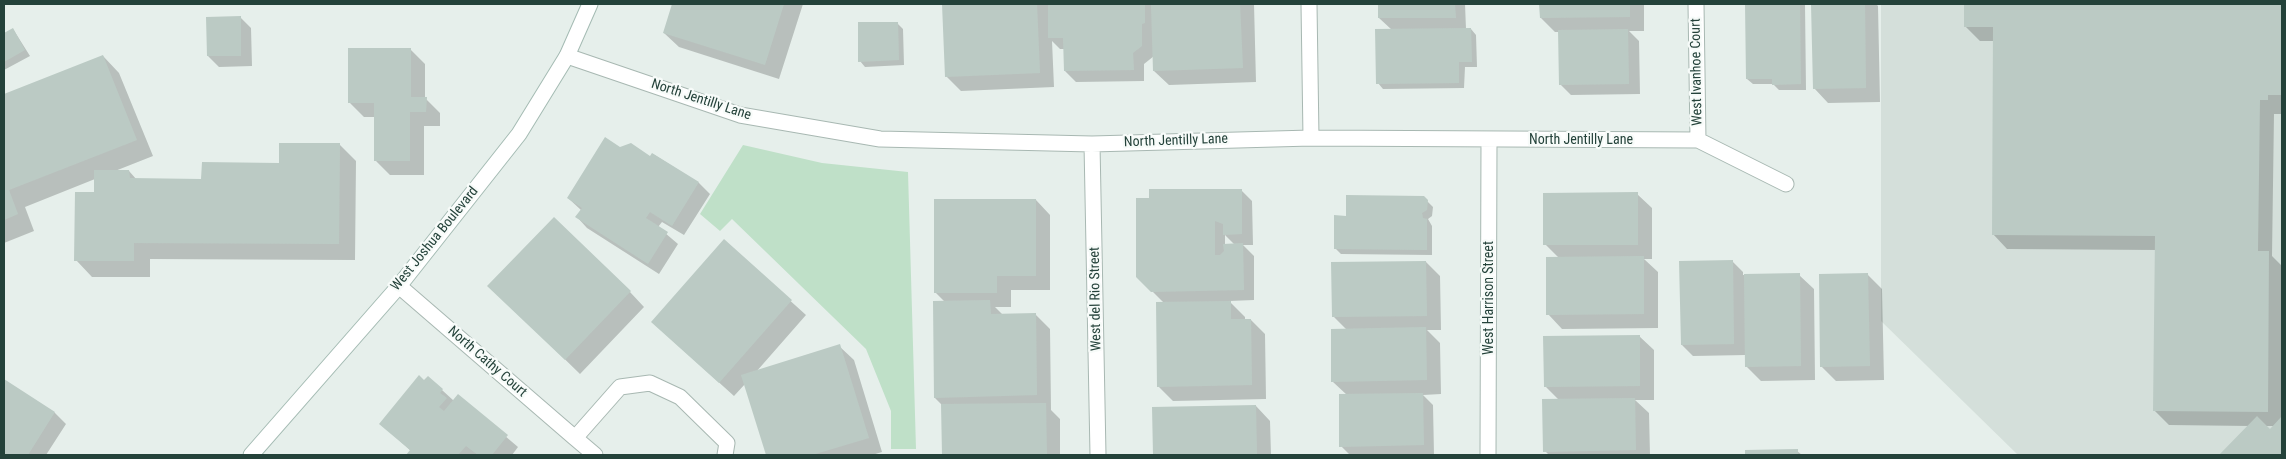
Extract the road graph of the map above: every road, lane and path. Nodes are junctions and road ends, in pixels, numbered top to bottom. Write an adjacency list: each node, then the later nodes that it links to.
1 (590, 4): 4 (street, West Joshua Boulevard)
2 (1309, 4): 5 (street)
3 (1696, 4): 7 (street, West Ivanhoe Court)
4 (567, 56): 8 (street, North Jentilly Lane); 10 (street, West Joshua Boulevard)
5 (1311, 138): 6 (street, North Jentilly Lane); 8 (street, North Jentilly Lane)
6 (1489, 140): 7 (street, North Jentilly Lane); 16 (street, West Harrison Street)
7 (1698, 140): 9 (street, North Jentilly Lane)
8 (1092, 144): 15 (street, West del Rio Street)
9 (1786, 184)
10 (399, 286): 11 (street, North Cathy Court); 12 (street, West Joshua Boulevard)
11 (575, 438): 13 (street, North Cathy Court); 14 (street)
12 (252, 455)
13 (595, 455)
14 (725, 455)
15 (1098, 455)
16 (1488, 455)

